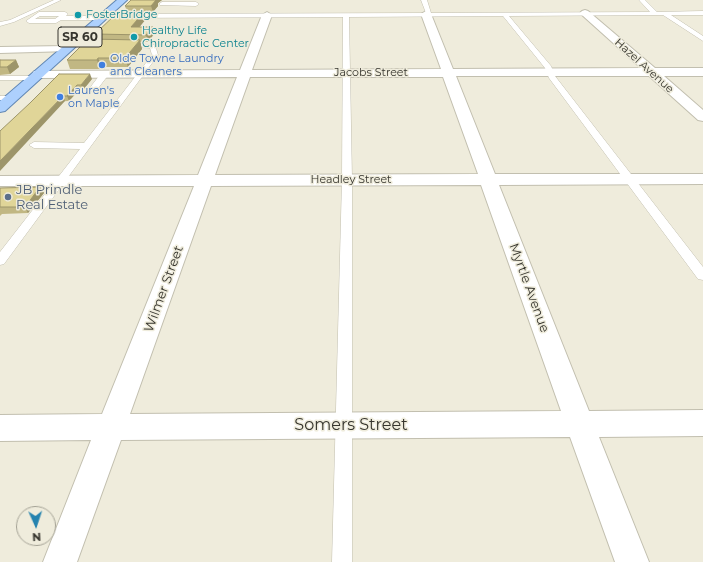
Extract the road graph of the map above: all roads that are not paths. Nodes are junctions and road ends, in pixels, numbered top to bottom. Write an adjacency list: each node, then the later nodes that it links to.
1 (58, 0): 17 (lane)
2 (122, 0): 15 (main road, SR 60)
3 (642, 0): 8 (lane)
4 (197, 2): 5 (lane); 13 (lane)
5 (162, 4)
6 (426, 9): 11 (lane); 12 (lane); 21 (street, Myrtle Avenue)
7 (585, 13): 8 (lane); 12 (lane); 23 (street, Hazel Avenue)
8 (655, 13): 9 (lane)
9 (664, 13): 10 (lane); 18 (lane)
10 (703, 13)
11 (346, 14): 14 (lane); 26 (lane)
12 (505, 14): 22 (lane)
13 (188, 15): 14 (lane); 15 (lane)
14 (266, 15): 25 (street, Wilmer Street)
15 (103, 17): 16 (lane); 19 (main road, SR 60)
16 (60, 18): 16 (lane)
17 (0, 24)
18 (703, 39)
19 (68, 47): 20 (street); 28 (lane); 29 (main road, SR 60)
20 (0, 50)
21 (448, 72): 22 (street, Jacobs Street); 26 (street, Jacobs Street); 37 (street, Myrtle Avenue)
22 (550, 72): 23 (street, Jacobs Street); 38 (lane)
23 (650, 72): 24 (street, Jacobs Street); 34 (street, Hazel Avenue)
24 (703, 72)
25 (244, 73): 26 (street, Jacobs Street); 28 (street, Jacobs Street); 40 (street, Wilmer Street)
26 (345, 73): 41 (lane)
27 (105, 74): 28 (street, Jacobs Street); 29 (street, Jacobs Street); 31 (lane)
28 (141, 74): 36 (lane)
29 (36, 76): 30 (lane); 32 (main road, SR 60)
30 (0, 78)
31 (92, 89)
32 (6, 98): 33 (main road, SR 60)
33 (0, 108)
34 (703, 117)
35 (34, 145): 36 (lane)
36 (87, 146): 43 (lane)
37 (489, 179): 38 (street, Headley Street); 41 (street, Headley Street); 49 (street, Myrtle Avenue)
38 (631, 179): 39 (street, Headley Street); 47 (lane)
39 (703, 179)
40 (204, 180): 41 (street, Headley Street); 43 (street, Headley Street); 52 (street, Wilmer Street)
41 (347, 180): 50 (lane)
42 (0, 181): 43 (street, Headley Street)
43 (60, 181): 46 (lane)
44 (20, 220): 45 (lane)
45 (0, 246)
46 (0, 261)
47 (703, 276)
48 (703, 423): 49 (street, Somers Street)
49 (580, 424): 50 (street, Somers Street); 55 (street, Myrtle Avenue)
50 (345, 425): 52 (street, Somers Street); 54 (lane)
51 (0, 428): 52 (street, Somers Street)
52 (112, 428): 53 (street, Wilmer Street)
53 (60, 562)
54 (342, 562)
55 (632, 562)

